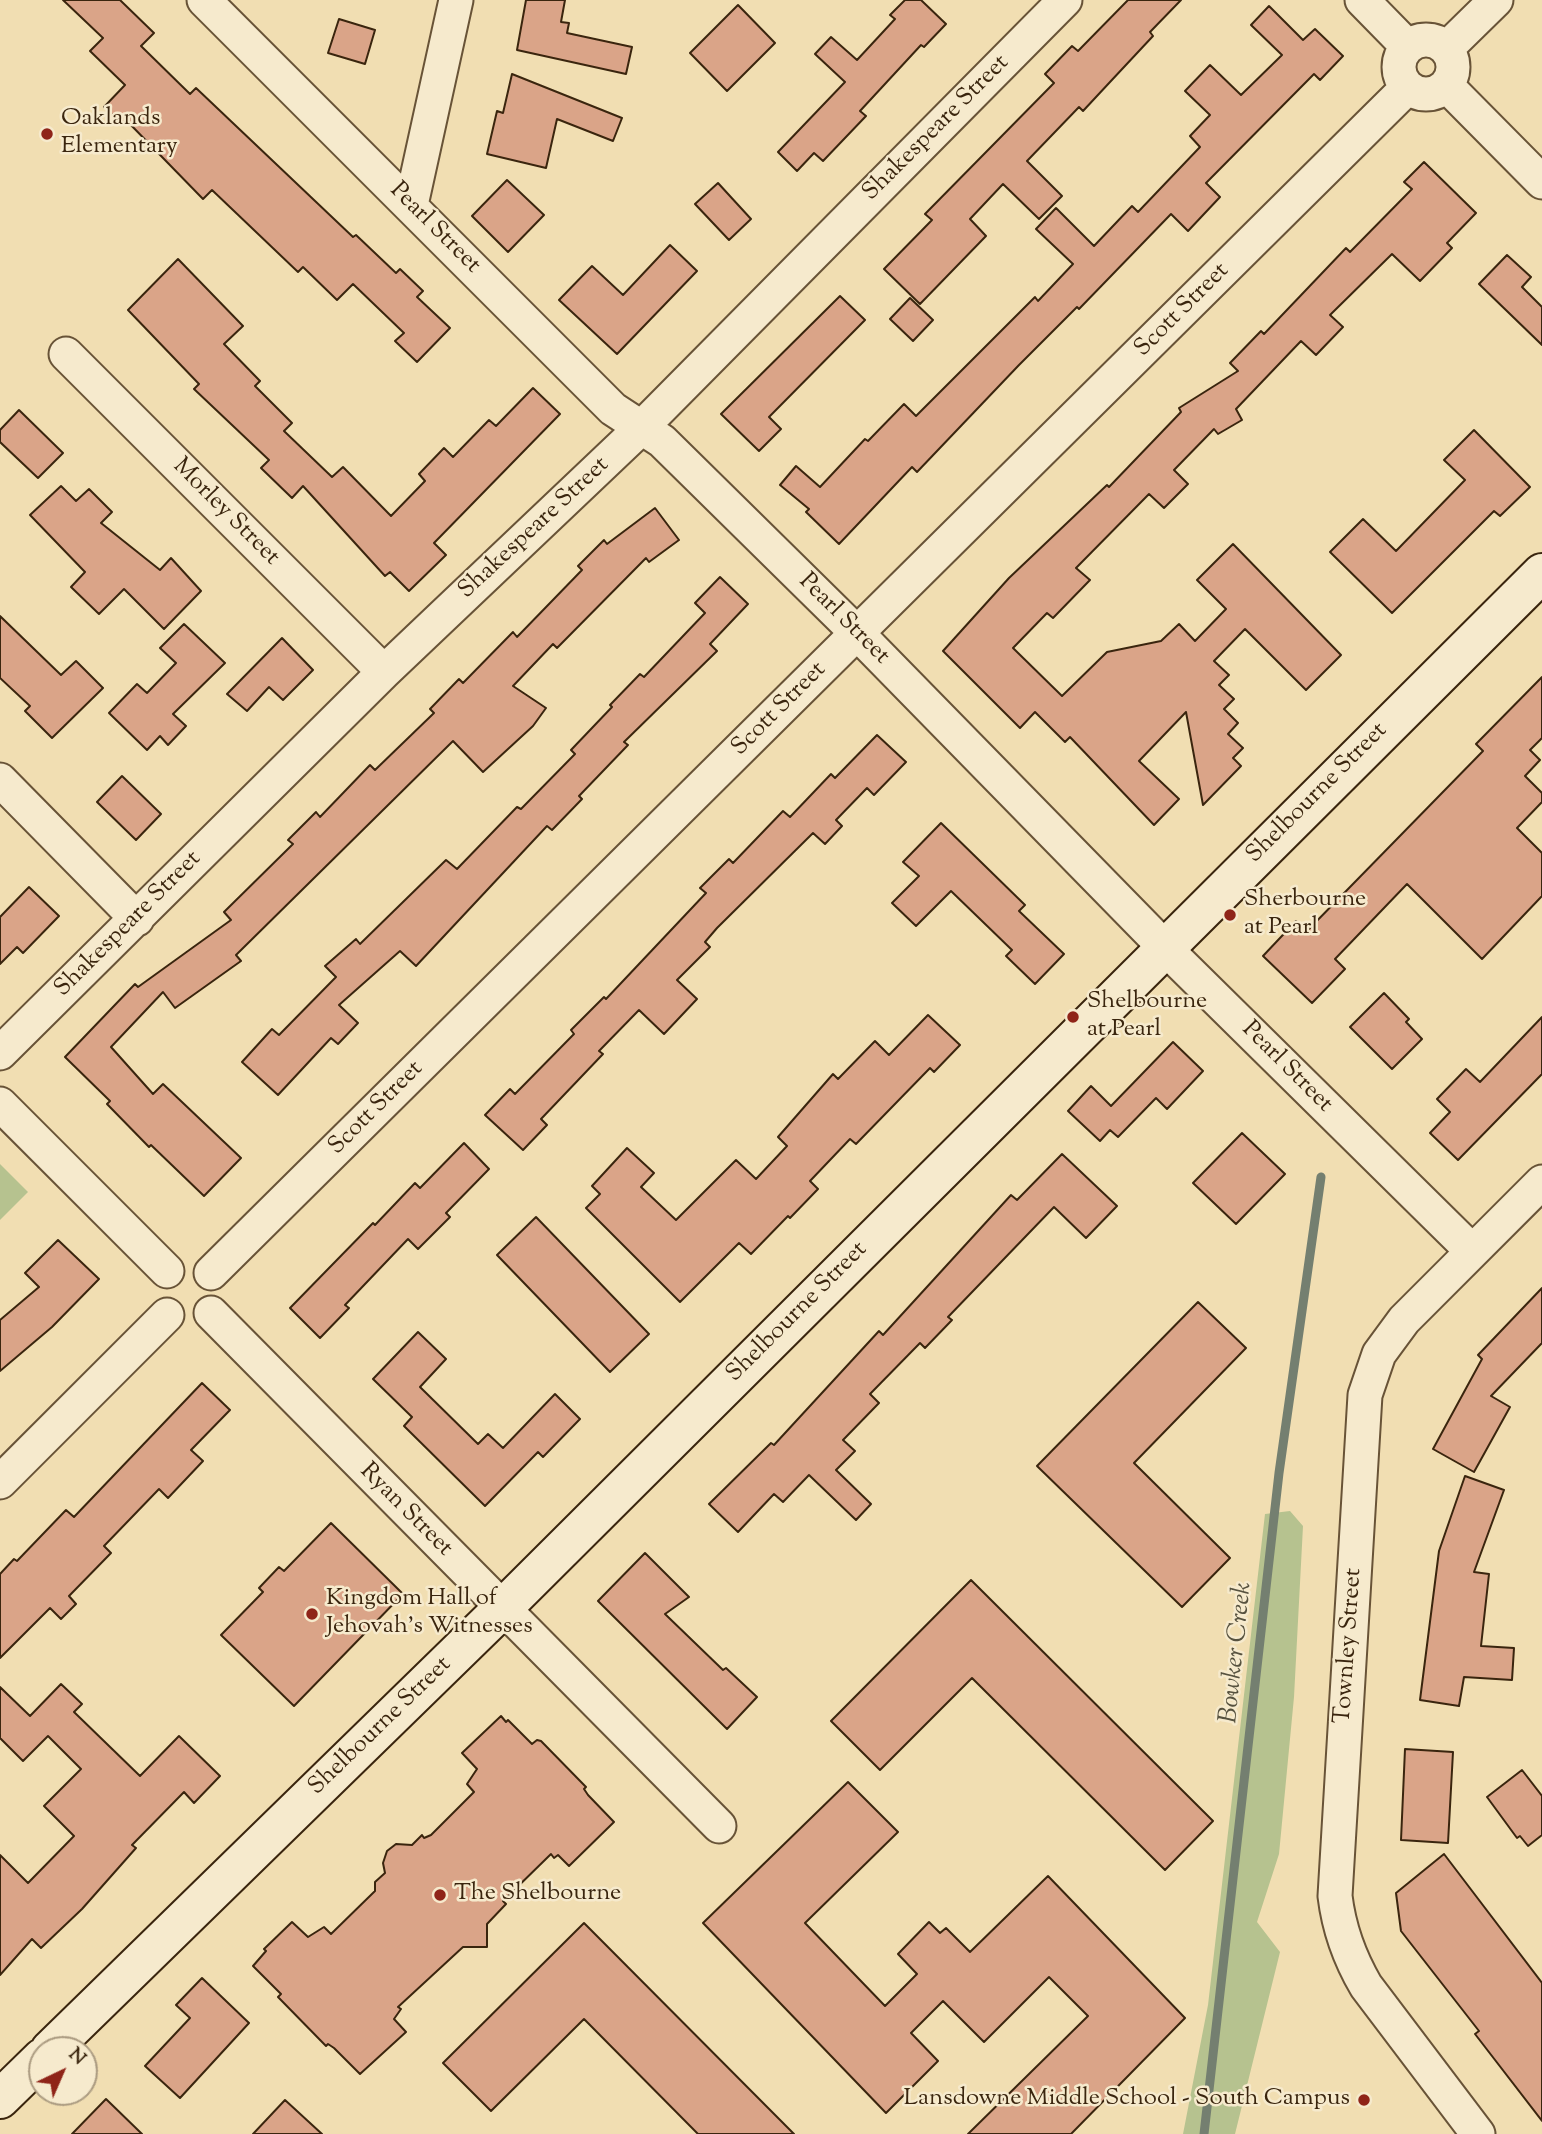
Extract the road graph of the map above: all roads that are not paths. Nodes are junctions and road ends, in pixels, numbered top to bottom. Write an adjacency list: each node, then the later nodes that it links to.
1 (204, 0): 11 (street, Pearl Street)
2 (456, 0): 11 (street)
3 (1065, 0): 13 (street, Shakespeare Street)
4 (1362, 0): 6 (street)
5 (1496, 0): 7 (street)
6 (1408, 47): 7 (street); 9 (street)
7 (1446, 49): 8 (street)
8 (1447, 86): 9 (street); 10 (street)
9 (1408, 87): 15 (street, Scott Street)
10 (1542, 182)
11 (411, 205): 13 (street, Pearl Street)
12 (66, 354): 16 (street, Morley Street)
13 (641, 428): 15 (street, Pearl Street); 16 (street, Shakespeare Street)
14 (1542, 573): 19 (main road, Shelbourne Street)
15 (857, 634): 19 (street, Pearl Street); 25 (street, Scott Street)
16 (384, 672): 18 (street, Shakespeare Street)
17 (0, 780): 18 (street)
18 (137, 919): 20 (street, Shakespeare Street)
19 (1164, 946): 23 (street, Pearl Street); 29 (main road, Shelbourne Street)
20 (0, 1053)
21 (0, 1104): 24 (street)
22 (1542, 1182): 23 (street, Townley Street)
23 (1472, 1251): 34 (street, Townley Street)
24 (167, 1271): 25 (street); 27 (street)
25 (211, 1273): 26 (street)
26 (211, 1313): 27 (street); 29 (street, Ryan Street)
27 (167, 1315): 28 (street)
28 (0, 1482)
29 (502, 1609): 30 (street, Ryan Street); 31 (main road, Shelbourne Street)
30 (719, 1826)
31 (64, 2036)
32 (28, 2072): 33 (main road)
33 (0, 2099)
34 (1478, 2134)

